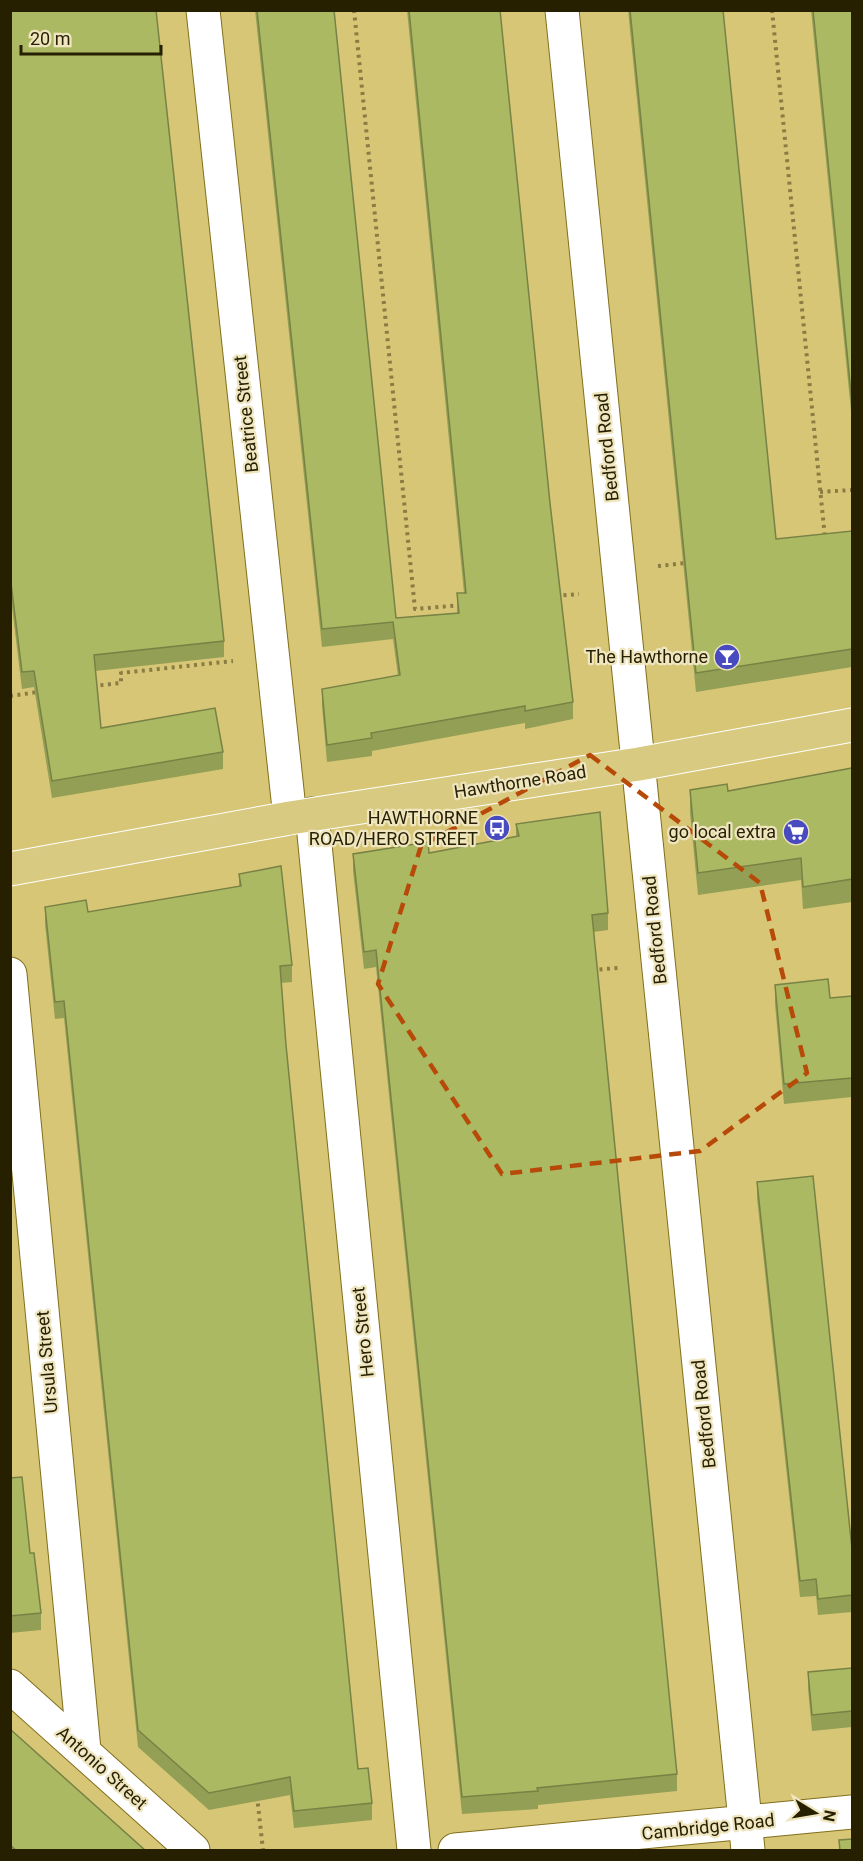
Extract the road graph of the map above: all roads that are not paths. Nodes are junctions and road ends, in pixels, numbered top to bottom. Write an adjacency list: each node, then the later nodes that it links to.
1 (203, 10): 5 (street, Beatrice Street)
2 (562, 10): 4 (street, Bedford Road)
3 (852, 725): 4 (main road, Hawthorne Road)
4 (639, 764): 5 (main road, Hawthorne Road); 11 (street, Bedford Road)
5 (301, 816): 6 (main road, Hawthorne Road); 13 (street, Hero Street)
6 (10, 869)
7 (10, 974): 9 (street, Ursula Street)
8 (10, 1686): 9 (street, Antonio Street)
9 (84, 1750): 12 (street, Antonio Street)
10 (852, 1812): 11 (street, Cambridge Road)
11 (746, 1837): 14 (street, Cambridge Road)
12 (193, 1851)
13 (414, 1851)
14 (455, 1851)

